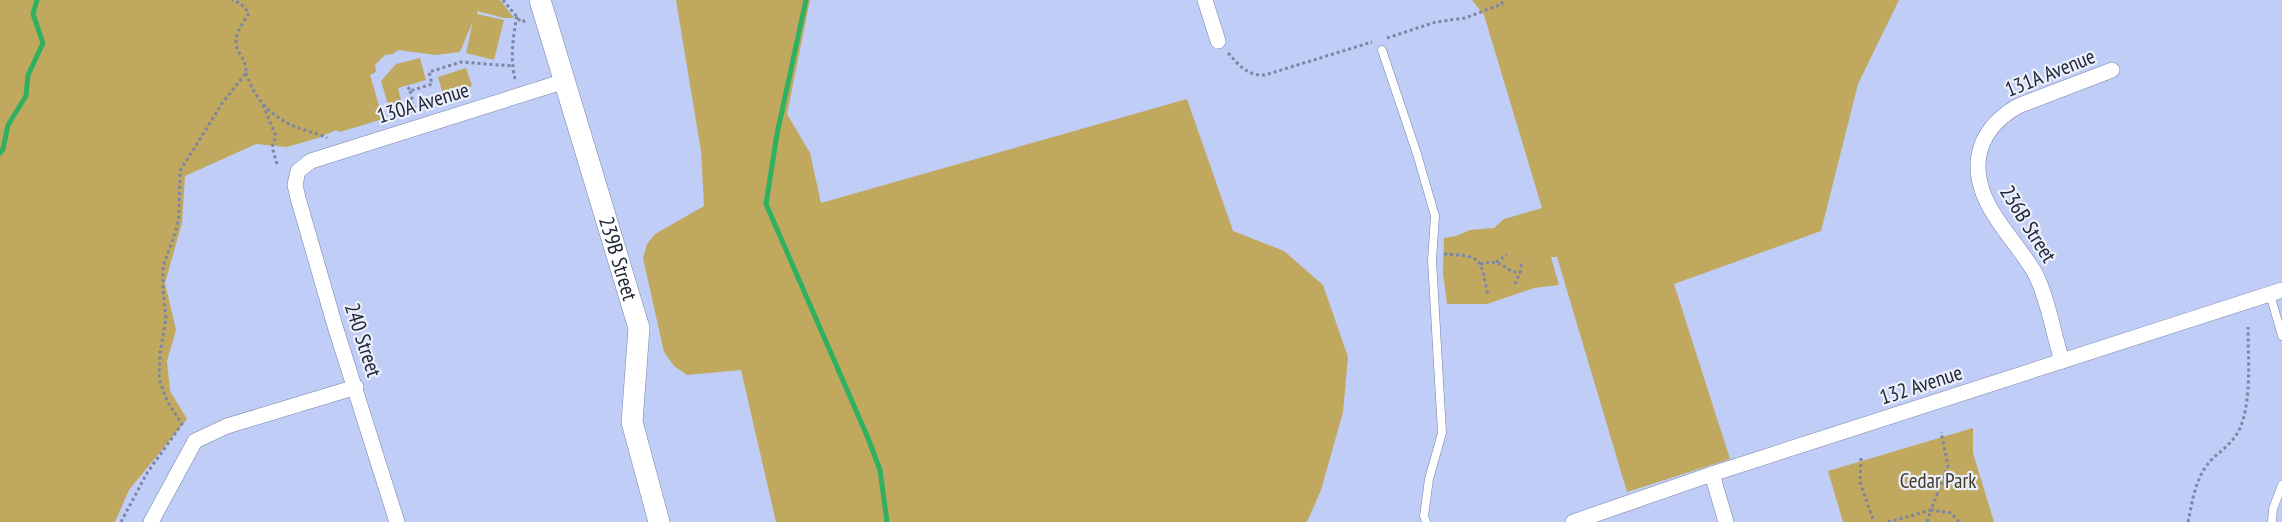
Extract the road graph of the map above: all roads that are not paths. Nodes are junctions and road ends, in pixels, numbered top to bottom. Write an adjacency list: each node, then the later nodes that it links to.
1 (1206, 0): 3 (street)
2 (536, 9): 6 (street, 239B Street)
3 (1218, 41)
4 (1382, 50): 18 (lane)
5 (2112, 70): 7 (street, 131A Avenue)
6 (565, 81): 8 (street, 130A Avenue); 17 (street, 239B Street)
7 (1981, 143): 11 (street, 236B Street)
8 (298, 171): 12 (street, 240 Street)
9 (2276, 292): 10 (lane); 11 (street, 132 Avenue)
10 (2282, 336)
11 (2062, 361): 13 (street, 132 Avenue)
12 (356, 387): 15 (street); 16 (street, 240 Street)
13 (1712, 474): 19 (street, 132 Avenue); 20 (street)
14 (2282, 485): 21 (lane)
15 (151, 522)
16 (397, 522)
17 (659, 522)
18 (1426, 522)
19 (1573, 522)
20 (1726, 522)
21 (2272, 522)

